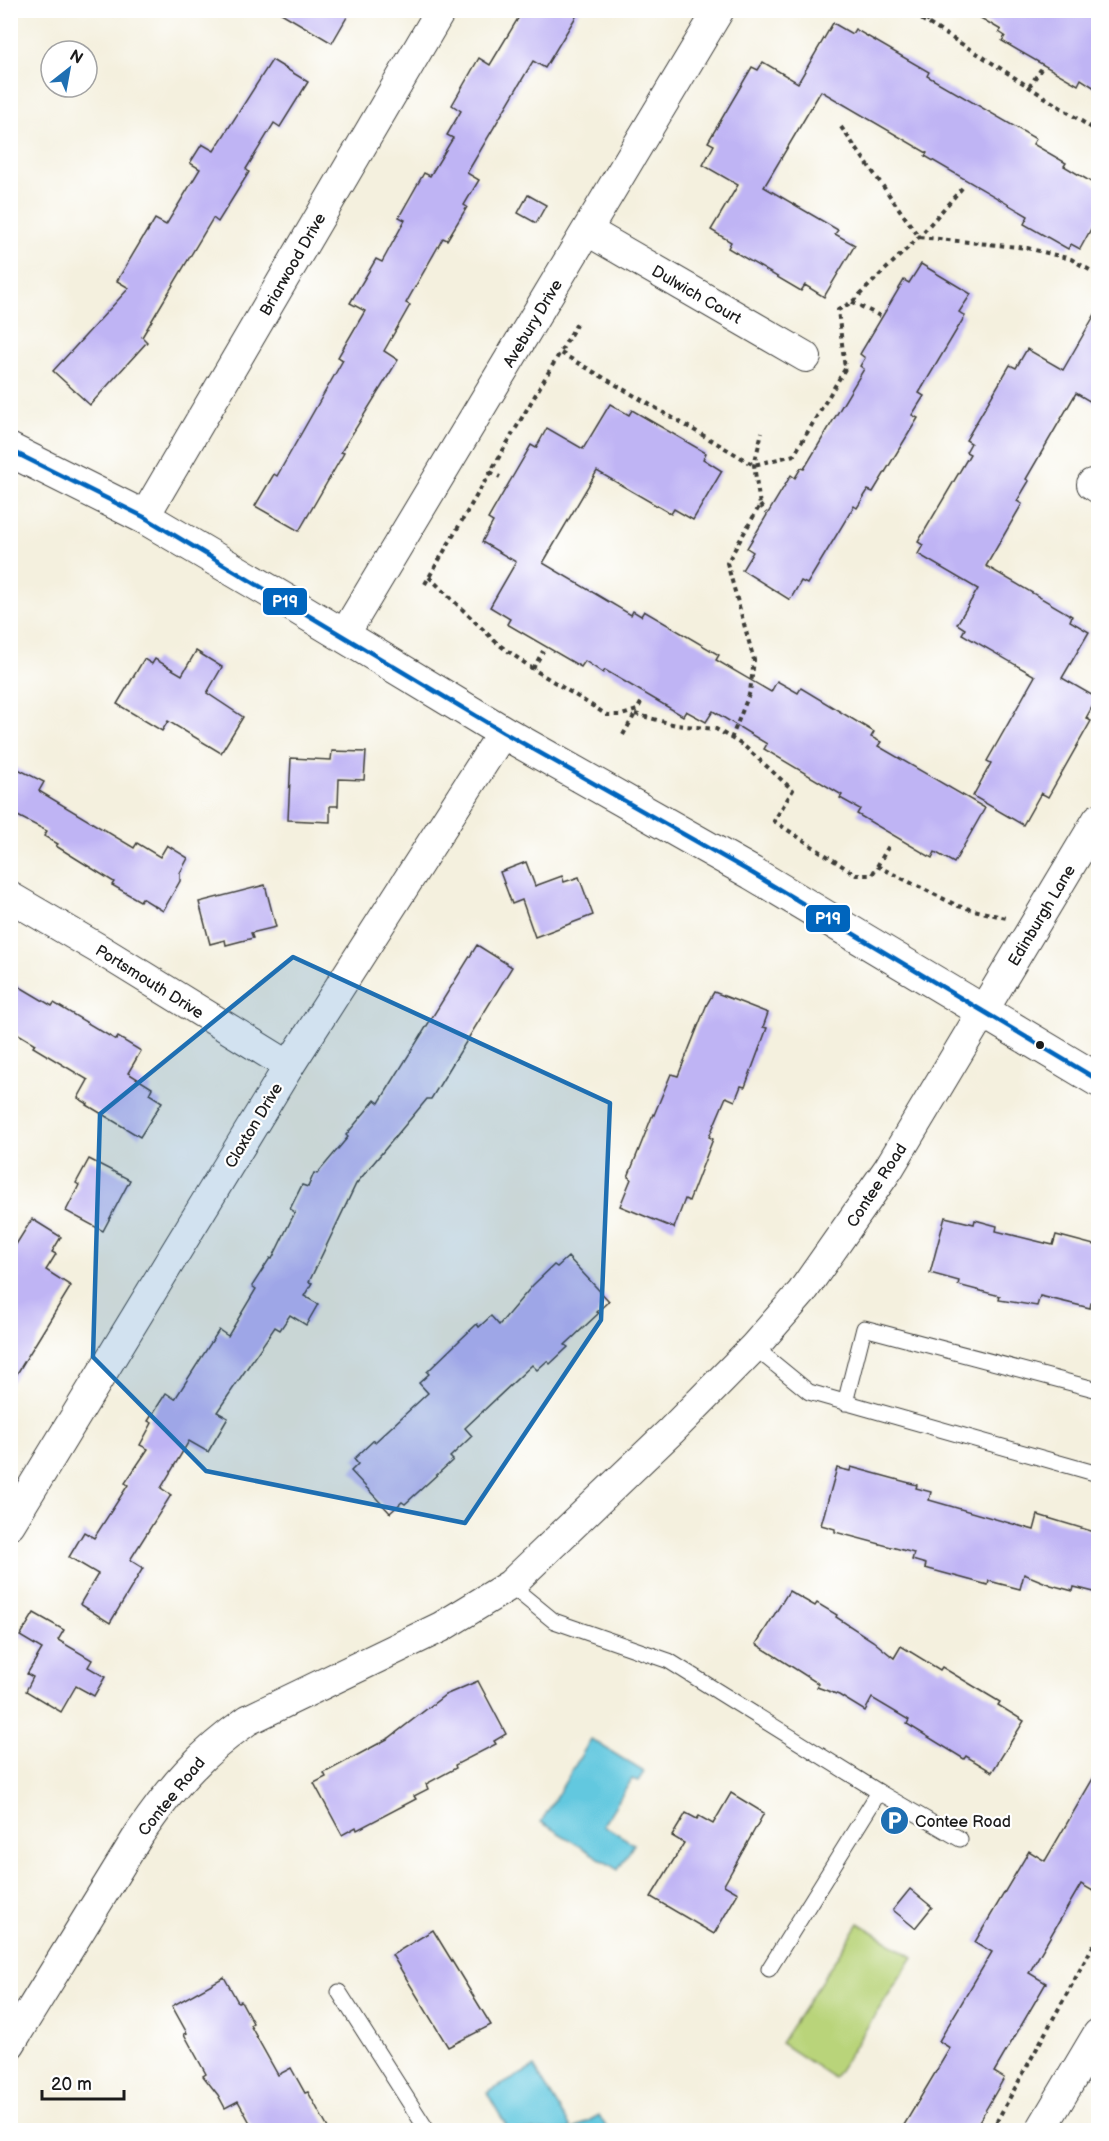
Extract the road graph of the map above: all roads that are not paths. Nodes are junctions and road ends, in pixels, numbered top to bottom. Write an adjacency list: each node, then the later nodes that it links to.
1 (441, 10): 6 (street, Briarwood Drive)
2 (719, 10): 3 (street, Avebury Drive)
3 (588, 231): 4 (street, Dulwich Court); 7 (street, Avebury Drive)
4 (806, 357)
5 (10, 450): 6 (street)
6 (144, 518): 7 (street)
7 (344, 635): 8 (street)
8 (503, 732): 11 (street); 12 (street, Claxton Drive)
9 (1098, 819): 11 (street, Edinburgh Lane)
10 (10, 897): 12 (street, Portsmouth Drive)
11 (983, 1012): 13 (street); 14 (street, Contee Road)
12 (289, 1066): 18 (street, Claxton Drive)
13 (1098, 1080)
14 (754, 1347): 16 (lane); 19 (street, Contee Road)
15 (1098, 1390): 16 (lane)
16 (845, 1403): 17 (lane)
17 (1098, 1474)
18 (10, 1524)
19 (510, 1586): 20 (lane); 25 (street, Contee Road)
20 (879, 1792): 21 (lane); 22 (lane)
21 (960, 1839)
22 (769, 1969)
23 (339, 1992): 26 (lane)
24 (1098, 2034): 27 (street)
25 (10, 2044)
26 (427, 2130)
27 (1041, 2130)

